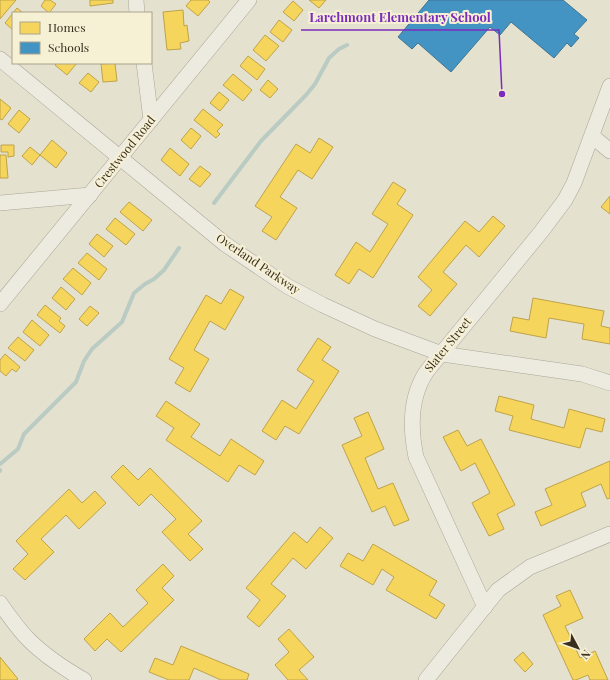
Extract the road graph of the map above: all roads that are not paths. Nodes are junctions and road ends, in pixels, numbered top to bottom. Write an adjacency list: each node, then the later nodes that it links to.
1 (136, 0): 3 (street)
2 (249, 0): 7 (street, Crestwood Road)
3 (137, 12)
4 (0, 59): 10 (street, Overland Parkway)
5 (144, 64): 7 (street)
6 (610, 86): 8 (street, Slater Street)
7 (151, 120): 10 (street, Crestwood Road)
8 (592, 136): 9 (street); 14 (street, Slater Street)
9 (610, 151)
10 (120, 158): 11 (street, Crestwood Road); 14 (street, Overland Parkway)
11 (90, 195): 12 (street); 13 (street, Crestwood Road)
12 (0, 203)
13 (0, 304)
14 (442, 354): 15 (street, Overland Parkway); 18 (street, Slater Street)
15 (610, 384)
16 (610, 534): 18 (street)
17 (0, 603): 19 (street)
18 (485, 606): 20 (street)
19 (84, 680)
20 (426, 680)

